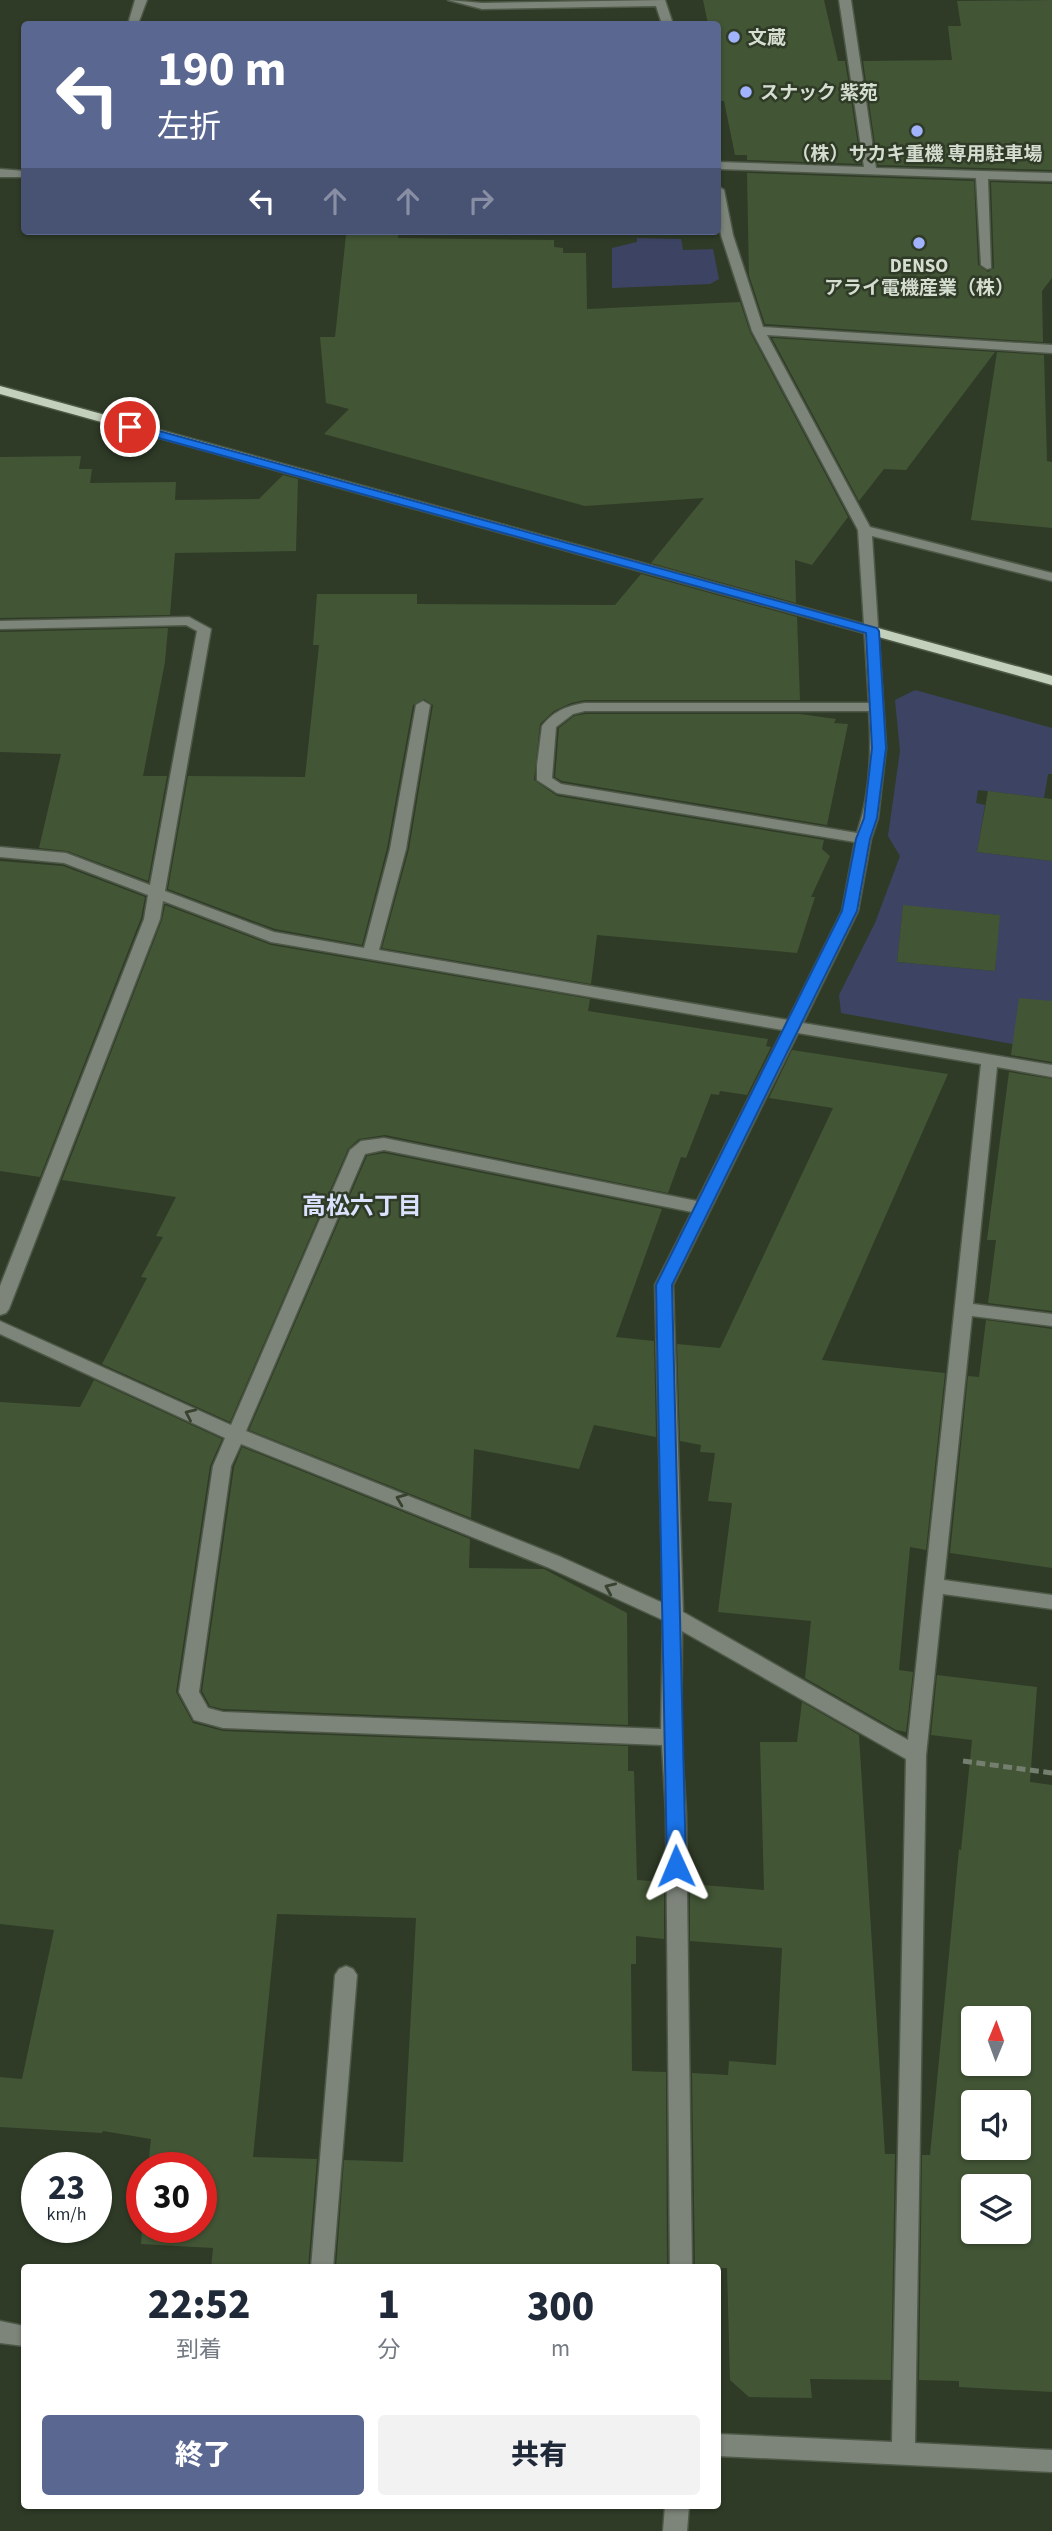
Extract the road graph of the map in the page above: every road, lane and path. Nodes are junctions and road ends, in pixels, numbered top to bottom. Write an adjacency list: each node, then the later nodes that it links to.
1 (141, 0): 5 (street)
2 (454, 0): 4 (street)
3 (845, 0): 8 (street)
4 (660, 2): 6 (street)
5 (134, 21)
6 (666, 21)
7 (721, 166): 8 (street)
8 (870, 169): 10 (street)
9 (0, 173): 11 (street)
10 (982, 173): 12 (street); 14 (street)
11 (21, 174)
12 (1052, 177)
13 (721, 205): 15 (street)
14 (988, 265)
15 (758, 331): 16 (street); 18 (street)
16 (1052, 349)
17 (0, 390): 21 (main road)
18 (865, 530): 19 (street); 21 (street)
19 (1052, 577)
20 (0, 625): 27 (street)
21 (873, 631): 22 (main road); 24 (street)
22 (1052, 681)
23 (422, 705): 28 (street)
24 (876, 707): 25 (street); 25 (street)
25 (863, 839): 29 (street)
26 (0, 852): 27 (street)
27 (156, 893): 28 (street); 33 (street)
28 (370, 954): 29 (street)
29 (792, 1027): 30 (street); 32 (street)
30 (990, 1060): 31 (street); 34 (street)
31 (1052, 1071)
32 (702, 1208): 37 (street); 40 (street)
33 (0, 1309)
34 (964, 1309): 35 (street); 38 (street)
35 (1052, 1320)
36 (0, 1327): 37 (street, one-way to 36)
37 (234, 1434): 40 (street, one-way to 37); 41 (street)
38 (936, 1586): 39 (street); 42 (street)
39 (1052, 1602)
40 (673, 1616): 41 (street); 42 (street)
41 (671, 1737): 46 (street)
42 (916, 1755): 43 (path); 50 (street)
43 (1052, 1773)
44 (346, 1975): 45 (street)
45 (322, 2264)
46 (681, 2264)
47 (0, 2332): 48 (street)
48 (21, 2336)
49 (721, 2445): 50 (street)
50 (903, 2454): 51 (street)
51 (1052, 2461)
52 (677, 2509): 53 (street)
53 (675, 2531)

